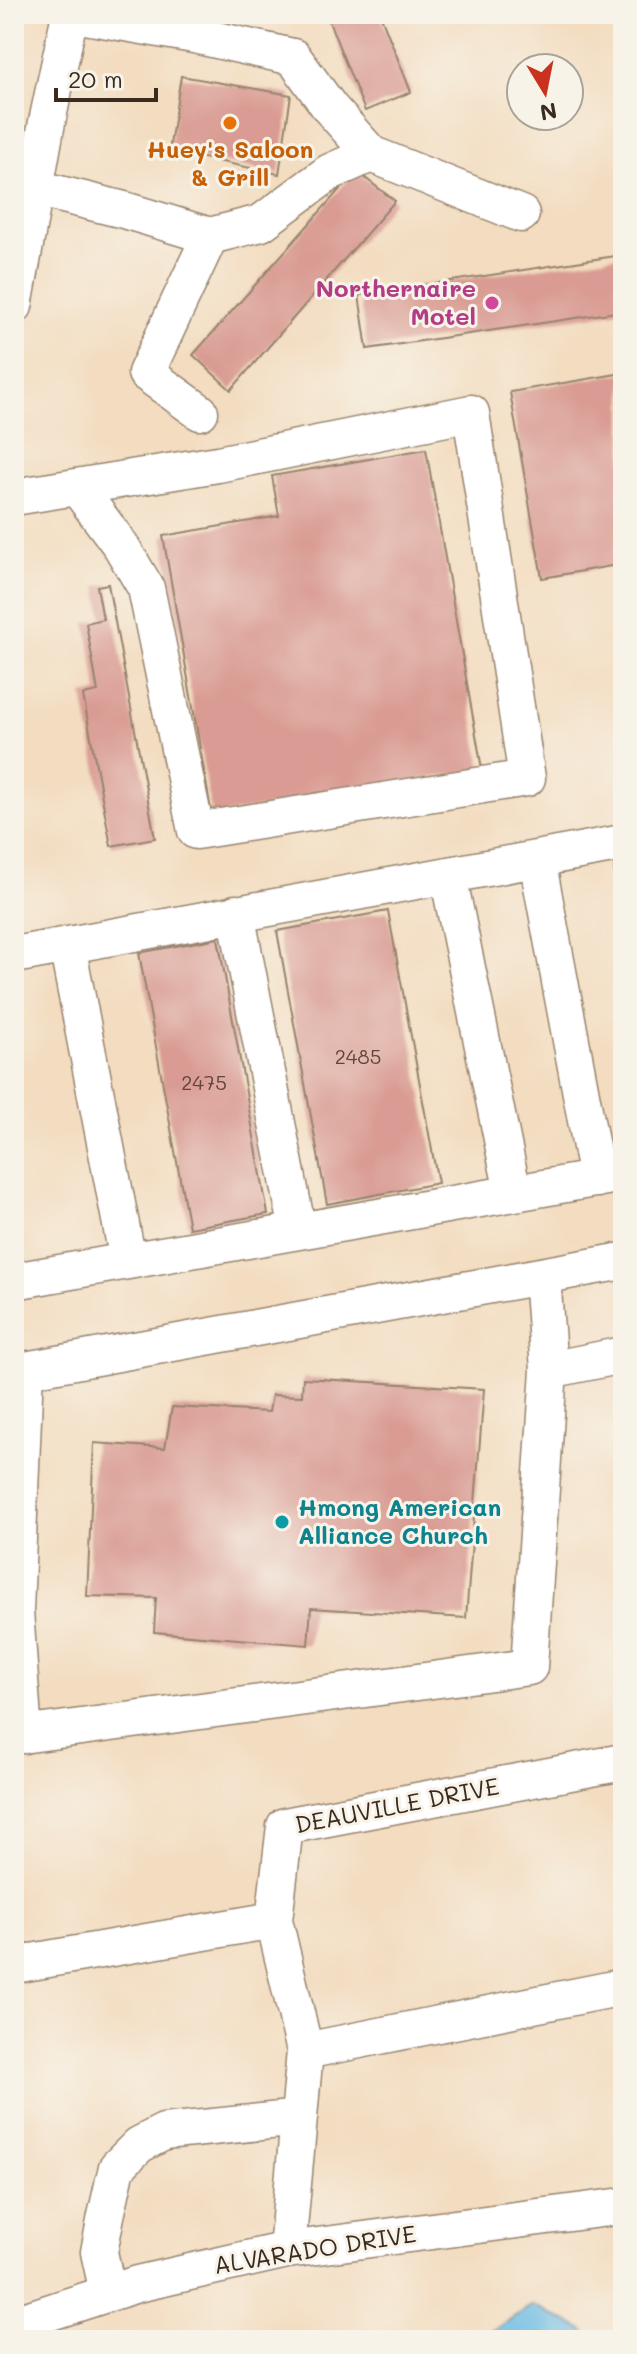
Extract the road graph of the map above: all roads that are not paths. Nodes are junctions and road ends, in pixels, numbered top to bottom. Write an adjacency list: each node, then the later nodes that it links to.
1 (72, 14): 2 (street); 3 (street)
2 (371, 154): 4 (street); 5 (street)
3 (35, 188): 5 (street); 6 (street)
4 (521, 214)
5 (210, 236): 7 (street)
6 (14, 306)
7 (200, 412)
8 (77, 487): 8 (street); 9 (street)
9 (14, 497)
10 (623, 843): 11 (street)
11 (537, 859): 12 (street); 16 (street)
12 (448, 875): 13 (street); 17 (street)
13 (236, 913): 14 (street); 18 (street)
14 (67, 945): 15 (street); 19 (street)
15 (14, 955)
16 (610, 1176): 17 (street)
17 (513, 1193): 18 (street)
18 (298, 1231): 19 (street)
19 (128, 1261): 22 (street)
20 (623, 1261): 21 (street)
21 (542, 1276): 24 (street); 25 (street)
22 (14, 1281)
23 (623, 1355): 24 (street)
24 (549, 1370): 26 (street)
25 (19, 1371): 26 (street)
26 (19, 1736)
27 (623, 1762): 28 (street, DEAUVILLE DRIVE)
28 (274, 1920): 29 (street); 31 (street)
29 (14, 1965)
30 (623, 1987): 31 (street)
31 (305, 2051): 32 (street)
32 (299, 2118): 34 (street); 35 (street)
33 (623, 2206): 34 (street, ALVARADO DRIVE)
34 (287, 2250): 35 (street, ALVARADO DRIVE)
35 (108, 2293): 36 (street, ALVARADO DRIVE)
36 (14, 2324)

